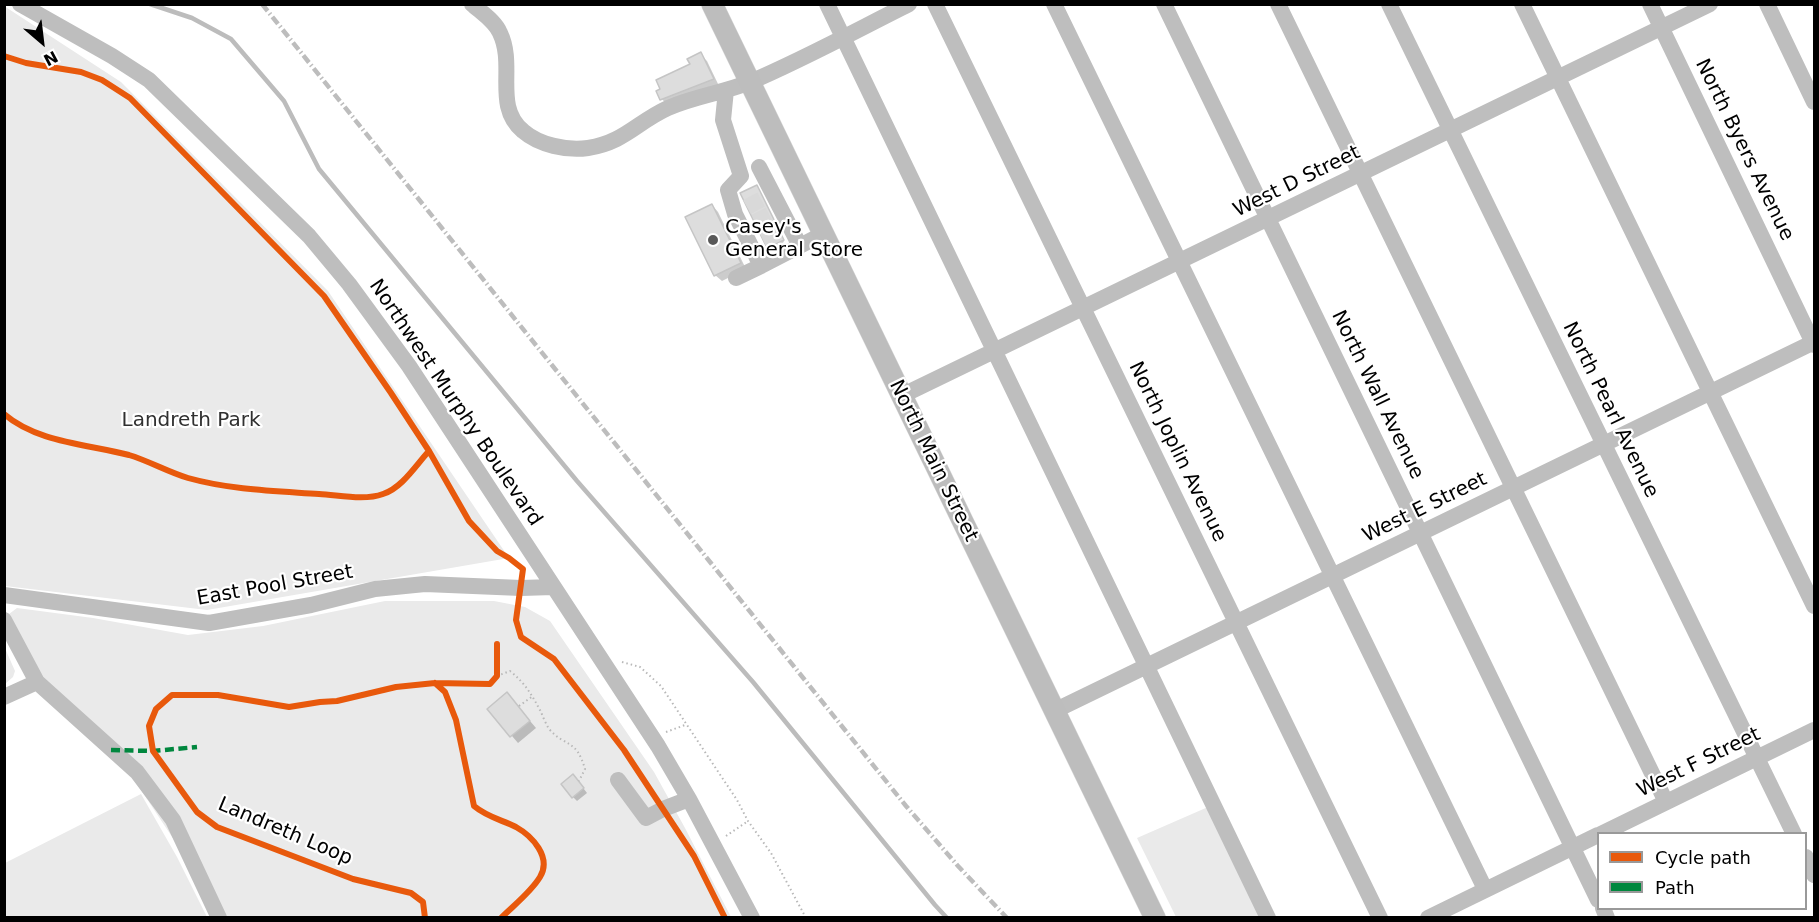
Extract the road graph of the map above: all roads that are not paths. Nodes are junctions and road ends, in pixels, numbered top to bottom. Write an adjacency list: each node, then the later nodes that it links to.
1 (20, 4): 41 (street, Northwest Murphy Boulevard)
2 (472, 4): 19 (street)
3 (711, 4): 18 (main road, North Main Street)
4 (827, 4): 16 (street)
5 (909, 4): 16 (street)
6 (935, 4): 32 (street, North Joplin Avenue)
7 (1054, 4): 29 (street)
8 (1164, 4): 26 (street, North Wall Avenue)
9 (1278, 4): 24 (street)
10 (1389, 4): 21 (street, North Pearl Avenue)
11 (1522, 4): 17 (street)
12 (1650, 4): 15 (street, North Byers Avenue)
13 (1710, 4): 15 (street, West D Street)
14 (1767, 4): 20 (street)
15 (1662, 28): 17 (street, West D Street); 33 (street, North Byers Avenue)
16 (843, 37): 18 (street); 34 (street)
17 (1558, 78): 21 (street, West D Street); 35 (street)
18 (749, 82): 19 (street); 22 (main road, North Main Street)
19 (726, 90): 25 (street)
20 (1815, 102)
21 (1449, 130): 24 (street, West D Street); 37 (street, North Pearl Avenue)
22 (784, 154): 23 (street); 27 (main road, North Main Street)
23 (759, 167): 25 (street); 28 (street)
24 (1360, 174): 26 (street, West D Street); 38 (street)
25 (741, 176): 30 (street)
26 (1269, 220): 29 (street, West D Street); 39 (street, North Wall Avenue)
27 (823, 234): 28 (street); 36 (main road, North Main Street)
28 (800, 246): 30 (street)
29 (1180, 262): 32 (street, West D Street); 40 (street)
30 (761, 266): 31 (street)
31 (736, 278)
32 (1084, 309): 34 (street, West D Street); 45 (street, North Joplin Avenue)
33 (1814, 343): 35 (street, West E Street)
34 (994, 351): 36 (street, West D Street); 46 (street)
35 (1711, 393): 37 (street, West E Street); 43 (street)
36 (901, 396): 49 (main road, North Main Street)
37 (1604, 444): 38 (street, West E Street); 51 (street, North Pearl Avenue)
38 (1513, 488): 39 (street, West E Street); 54 (street)
39 (1421, 533): 40 (street, West E Street); 58 (street, North Wall Avenue)
40 (1333, 576): 45 (street, West E Street); 61 (street)
41 (553, 587): 42 (street, East Pool Street); 53 (street, Northwest Murphy Boulevard)
42 (4, 595)
43 (1815, 606)
44 (4, 620): 47 (street)
45 (1237, 622): 46 (street, West E Street); 67 (street, North Joplin Avenue)
46 (1147, 666): 49 (street, West E Street); 66 (street)
47 (37, 682): 48 (street); 63 (street)
48 (4, 697)
49 (1054, 711): 65 (main road, North Main Street)
50 (1815, 730): 51 (street, West F Street)
51 (1756, 758): 54 (street, West F Street); 56 (street, North Pearl Avenue)
52 (618, 780): 53 (street)
53 (689, 800): 64 (street, Northwest Murphy Boulevard)
54 (1666, 802): 55 (street, West F Street)
55 (1604, 832)
56 (1793, 832)
57 (1597, 835): 58 (street, West F Street)
58 (1573, 847): 61 (street, West F Street); 62 (street, North Wall Avenue)
59 (1807, 859): 60 (street)
60 (1815, 875)
61 (1485, 890): 68 (street, West F Street)
62 (1597, 896)
63 (219, 918)
64 (752, 918)
65 (1155, 918)
66 (1268, 918)
67 (1380, 918)
68 (1428, 918)

